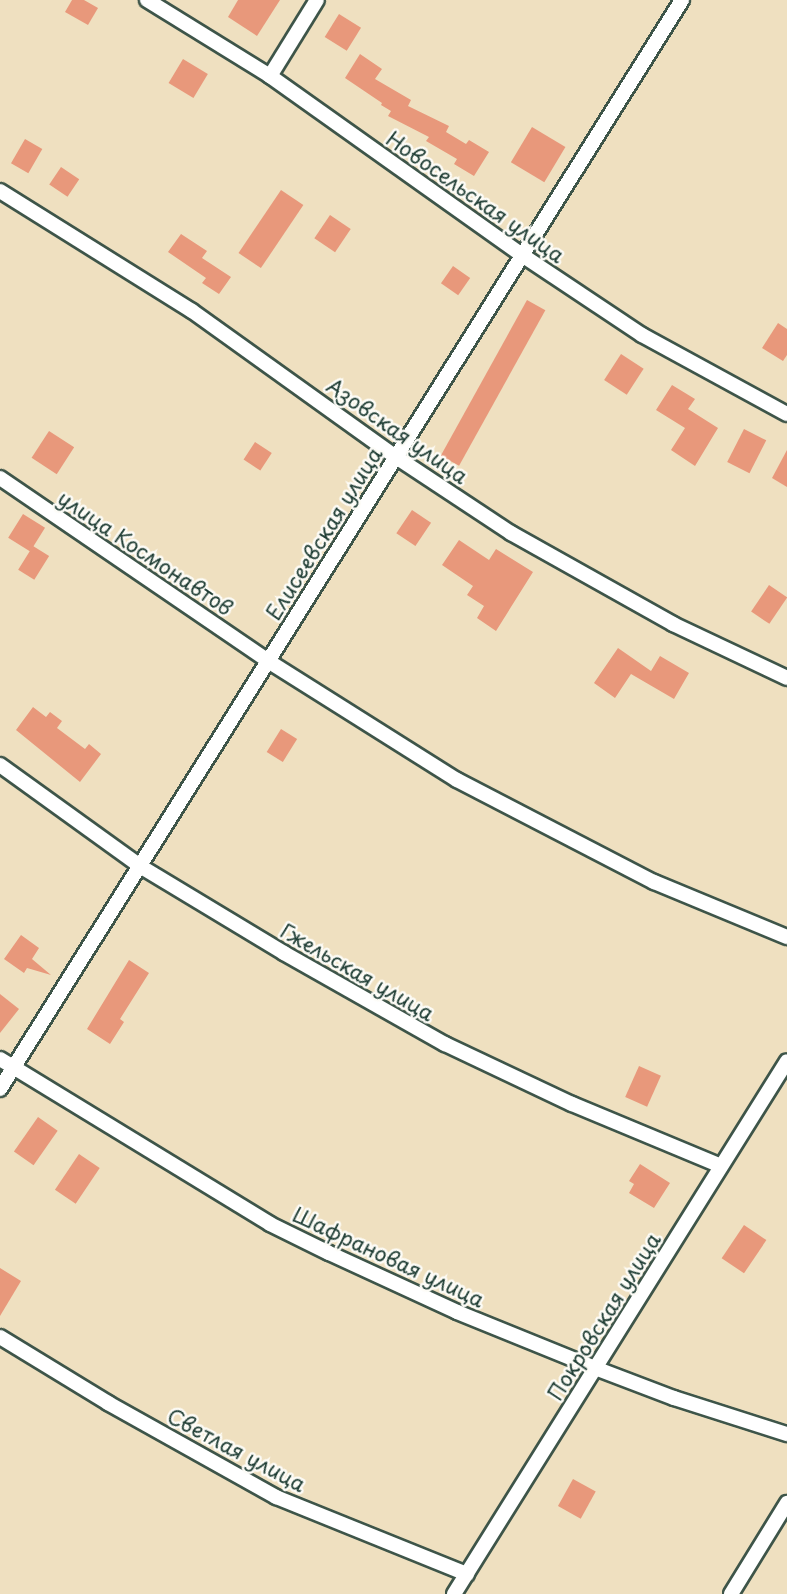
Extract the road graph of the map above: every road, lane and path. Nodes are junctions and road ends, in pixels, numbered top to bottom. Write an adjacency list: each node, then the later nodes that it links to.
1 (147, 0): 4 (street, Новосельская улица)
2 (317, 0): 4 (street)
3 (682, 0): 6 (street, Елисеевская улица)
4 (270, 76): 6 (street, Новосельская улица)
5 (0, 191): 8 (street, Азовская улица)
6 (522, 255): 7 (street, Новосельская улица); 8 (street, Елисеевская улица)
7 (786, 412)
8 (396, 457): 10 (street, Елисеевская улица); 11 (street, Азовская улица)
9 (0, 478): 10 (street, улица Космонавтов)
10 (268, 661): 13 (street, Елисеевская улица); 14 (street, улица Космонавтов)
11 (787, 678)
12 (0, 765): 13 (street, Гжельская улица)
13 (140, 866): 17 (street, Елисеевская улица); 19 (street, Гжельская улица)
14 (787, 937)
15 (0, 1059): 17 (street, Шафрановая улица)
16 (787, 1061): 19 (street, Покровская улица)
17 (13, 1069): 18 (street, Елисеевская улица); 21 (street, Шафрановая улица)
18 (0, 1089)
19 (721, 1166): 21 (street, Покровская улица)
20 (0, 1337): 24 (street, Светлая улица)
21 (595, 1368): 22 (street, Шафрановая улица); 24 (street, Покровская улица)
22 (787, 1434)
23 (787, 1503): 26 (street)
24 (467, 1574): 25 (street, Покровская улица)
25 (454, 1594)
26 (731, 1594)

